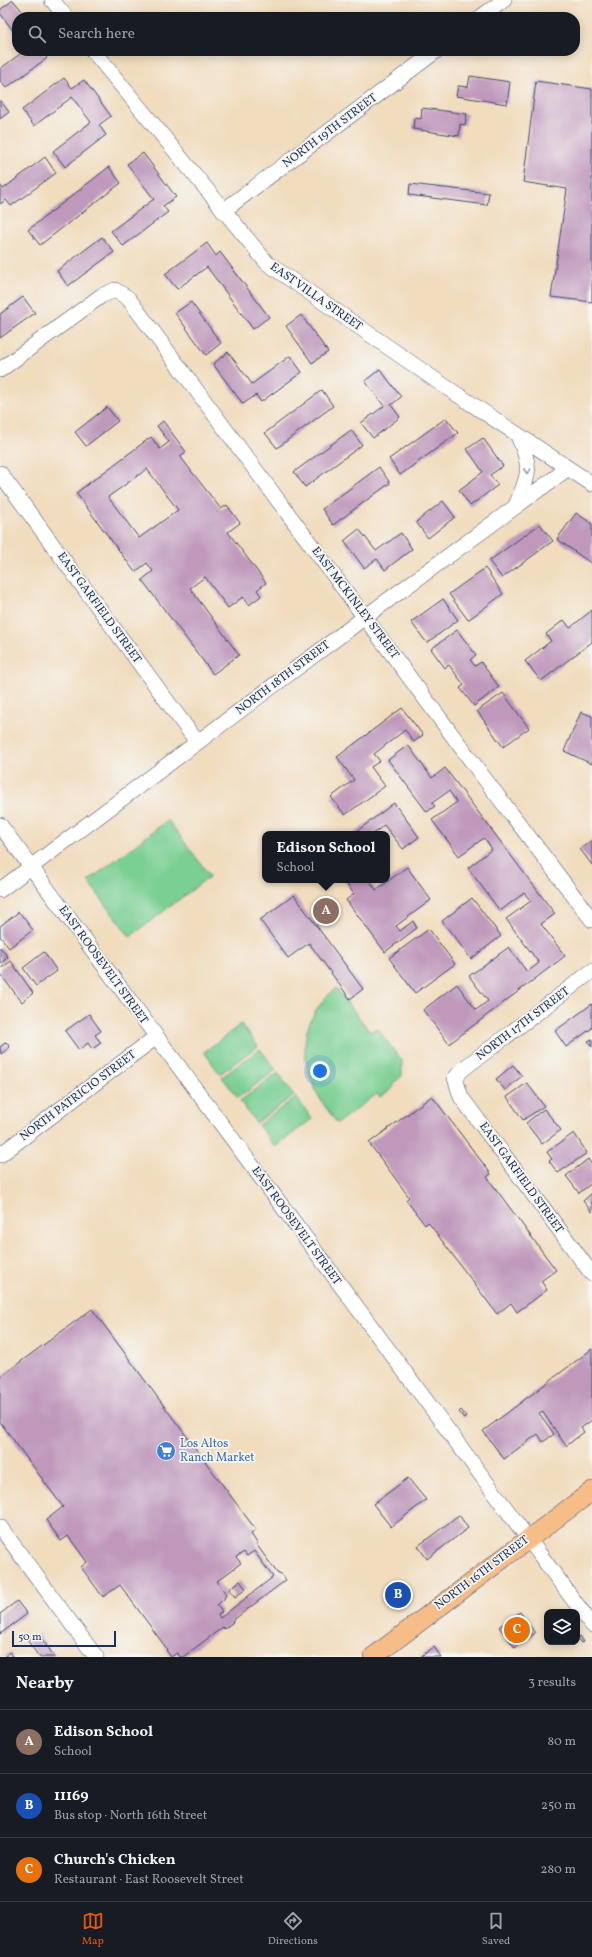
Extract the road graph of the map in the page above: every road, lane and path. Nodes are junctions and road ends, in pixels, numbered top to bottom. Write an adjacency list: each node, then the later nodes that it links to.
1 (52, 0): 3 (street)
2 (504, 0): 4 (street)
3 (62, 12)
4 (488, 12)
5 (97, 56): 7 (street, EAST VILLA STREET)
6 (429, 56): 7 (street, NORTH 19TH STREET)
7 (223, 211): 9 (street, EAST VILLA STREET)
8 (0, 370): 14 (street, EAST MCKINLEY STREET)
9 (518, 436): 10 (street, EAST VILLA STREET); 13 (street, one-way to 13)
10 (568, 469): 12 (street, EAST VILLA STREET); 13 (street, NORTH 18TH STREET)
11 (0, 473): 15 (street, EAST GARFIELD STREET)
12 (592, 484)
13 (515, 506): 14 (street, NORTH 18TH STREET)
14 (365, 617): 15 (street, NORTH 18TH STREET); 19 (street, EAST MCKINLEY STREET)
15 (197, 742): 17 (street, NORTH 18TH STREET)
16 (0, 825): 17 (street, EAST ROOSEVELT STREET)
17 (30, 866): 18 (street, NORTH 18TH STREET); 21 (street, EAST ROOSEVELT STREET)
18 (0, 890)
19 (592, 920)
20 (592, 971): 22 (street, NORTH 17TH STREET)
21 (156, 1037): 23 (street, NORTH PATRICIO STREET); 27 (street, EAST ROOSEVELT STREET)
22 (455, 1078): 24 (street, EAST GARFIELD STREET)
23 (0, 1155)
24 (592, 1274)
25 (592, 1491): 27 (main road, NORTH 16TH STREET)
26 (0, 1527): 29 (street)
27 (527, 1540): 28 (street, EAST ROOSEVELT STREET); 30 (main road, NORTH 16TH STREET)
28 (592, 1626)
29 (96, 1657)
30 (374, 1657)

